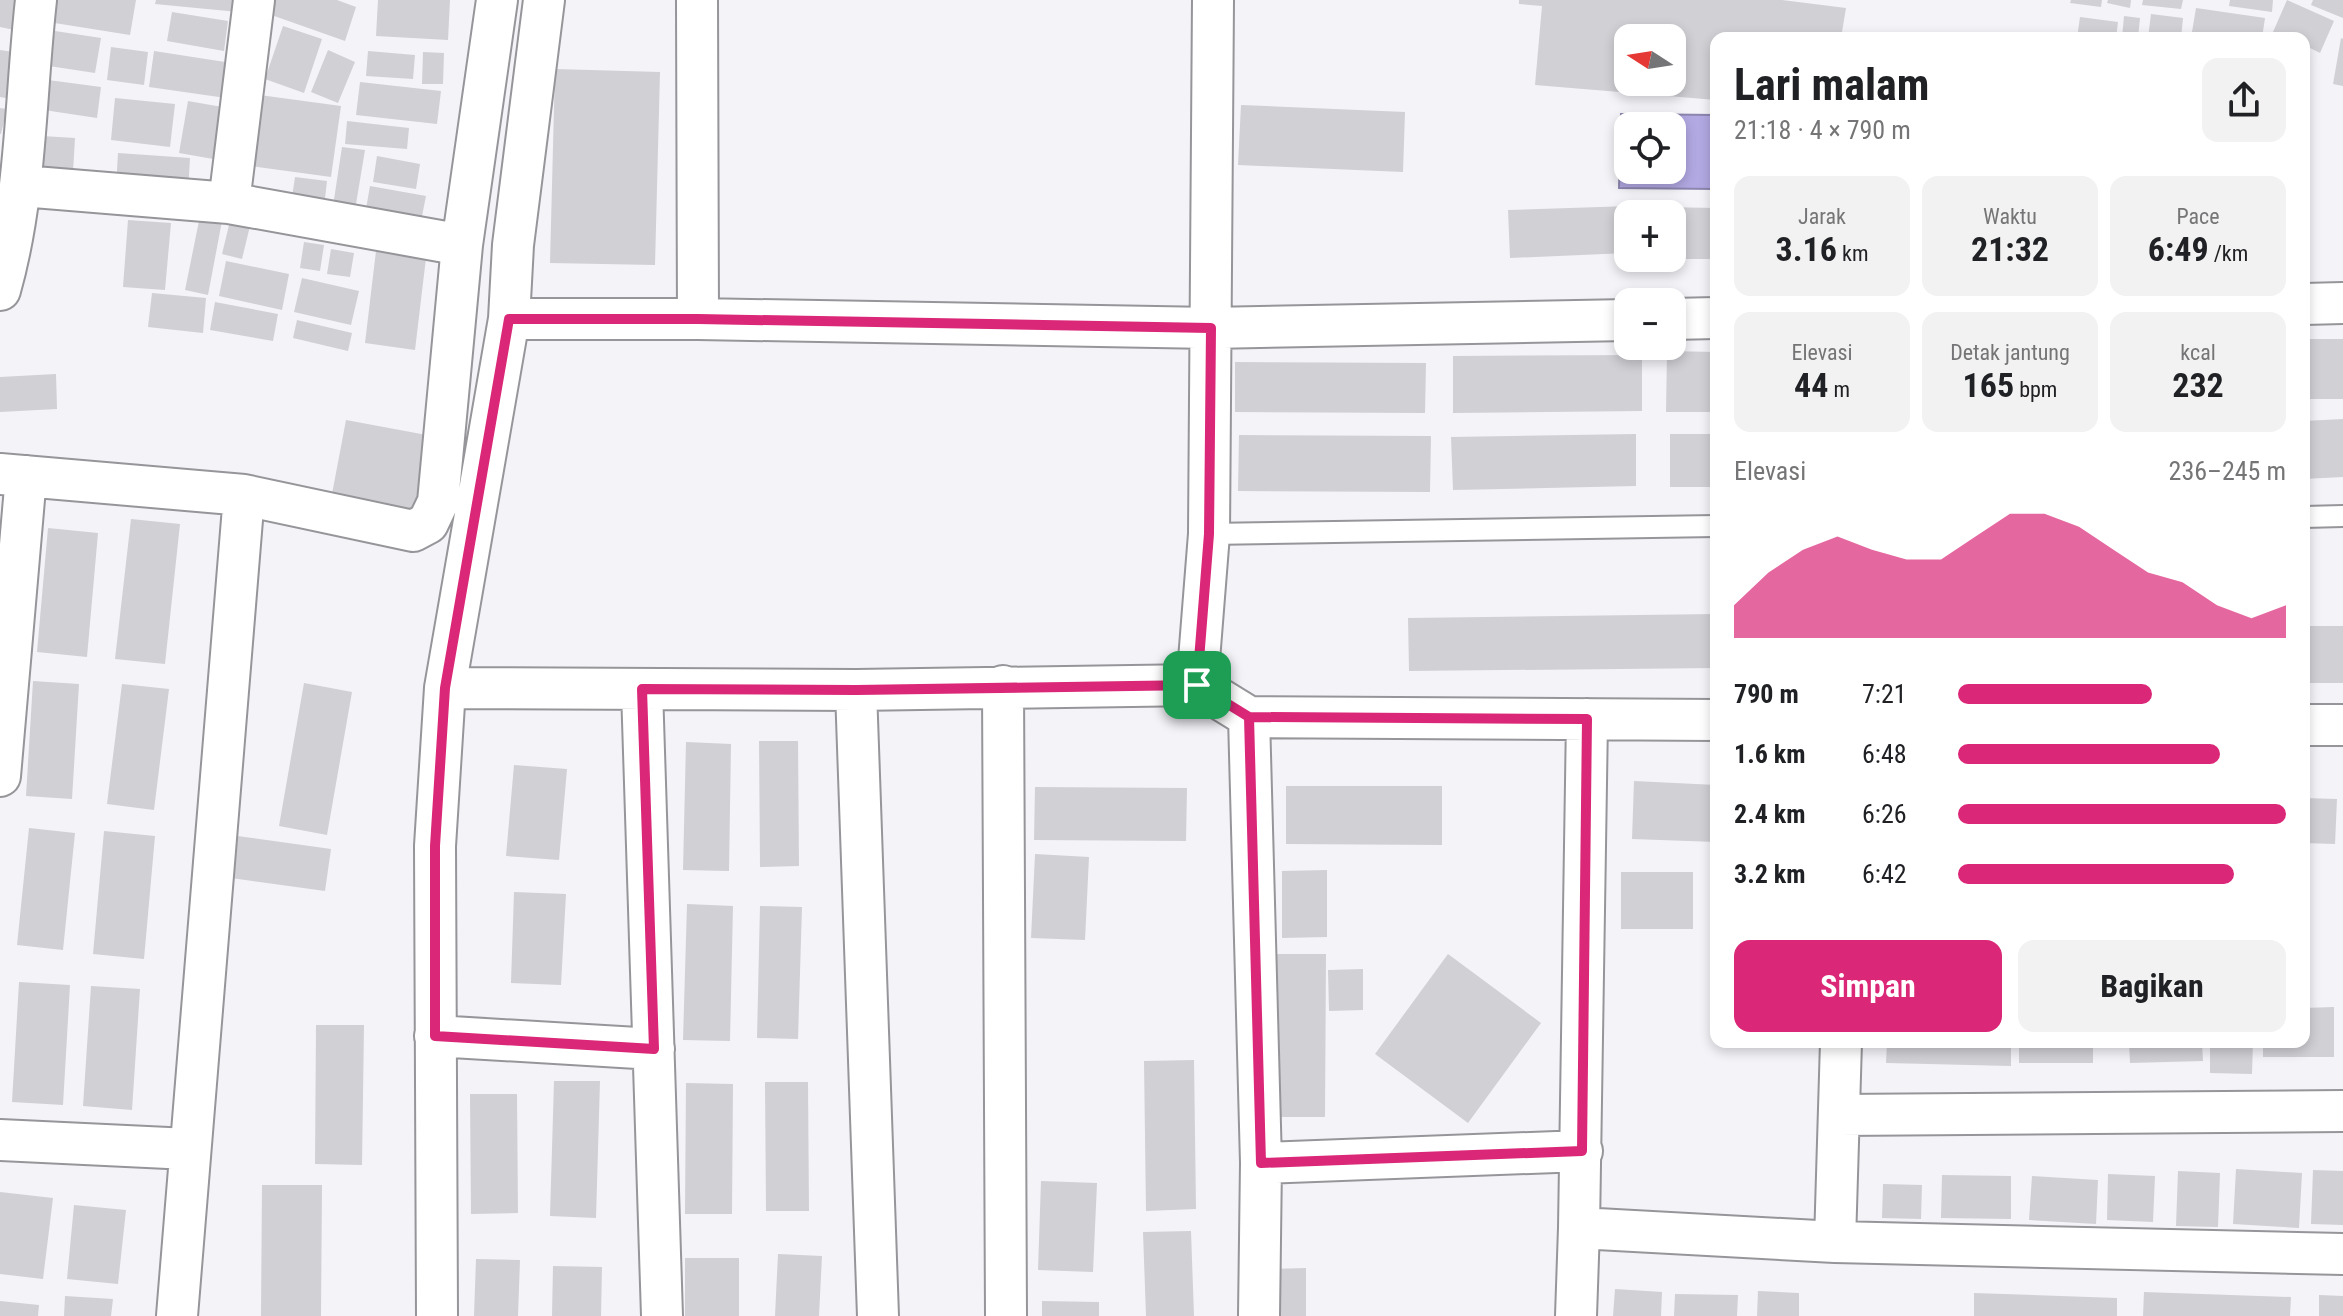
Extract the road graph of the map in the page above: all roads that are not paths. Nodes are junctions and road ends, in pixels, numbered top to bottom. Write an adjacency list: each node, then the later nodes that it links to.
1 (36, 0): 7 (street)
2 (254, 0): 8 (street)
3 (497, 0): 9 (street)
4 (544, 0): 14 (street)
5 (697, 0): 15 (street)
6 (1213, 0): 18 (street)
7 (22, 186): 8 (street); 10 (street)
8 (229, 203): 9 (street)
9 (462, 245): 20 (street)
10 (0, 290)
11 (2343, 303): 12 (street)
12 (2310, 304)
13 (1710, 318): 16 (street)
14 (509, 319): 15 (street); 27 (street)
15 (698, 319): 18 (street)
16 (1686, 319)
17 (1614, 320): 18 (street)
18 (1211, 328): 24 (street)
19 (13, 475): 20 (street); 35 (street)
20 (244, 495): 42 (street)
21 (2343, 516): 22 (lane)
22 (2310, 517)
23 (1710, 526): 24 (lane)
24 (1209, 534): 25 (street)
25 (1197, 685): 26 (street); 30 (street)
26 (1003, 686): 29 (street); 52 (street)
27 (445, 688): 28 (street); 36 (street)
28 (642, 689): 29 (street); 38 (street)
29 (856, 690): 51 (street)
30 (1249, 717): 31 (street); 44 (street)
31 (1587, 719): 32 (street); 43 (street)
32 (1710, 720)
33 (2310, 725): 34 (street)
34 (2343, 725)
35 (0, 776)
36 (435, 1036): 38 (street); 49 (street)
37 (1841, 1048): 40 (street)
38 (654, 1049): 50 (street)
39 (2343, 1111): 40 (street)
40 (1840, 1115): 46 (street)
41 (0, 1140): 42 (street)
42 (189, 1149): 48 (street)
43 (1582, 1151): 44 (street); 45 (street)
44 (1261, 1163): 53 (street)
45 (1579, 1228): 46 (street); 54 (street)
46 (1835, 1242): 47 (street)
47 (2343, 1254)
48 (177, 1316)
49 (437, 1316)
50 (662, 1316)
51 (878, 1316)
52 (1006, 1316)
53 (1259, 1316)
54 (1576, 1316)

